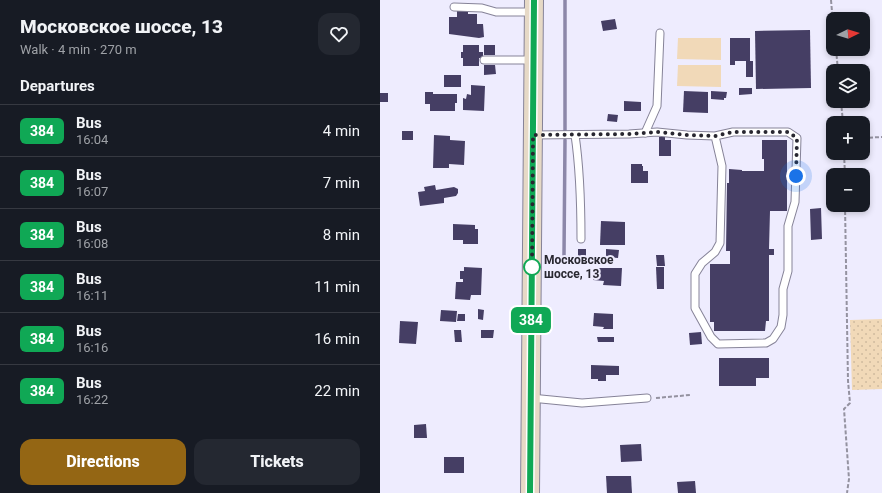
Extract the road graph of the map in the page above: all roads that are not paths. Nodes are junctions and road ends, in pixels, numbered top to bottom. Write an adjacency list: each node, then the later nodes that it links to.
1 (534, 6): 2 (lane); 5 (main road)
2 (454, 7)
3 (660, 33): 6 (lane)
4 (484, 60): 5 (lane)
5 (534, 60): 8 (main road)
6 (645, 133): 7 (lane); 9 (lane)
7 (575, 134): 8 (lane); 10 (lane)
8 (533, 135): 11 (main road)
9 (715, 136): 9 (lane)
10 (581, 240)
11 (530, 398): 12 (lane); 13 (main road)
12 (647, 398)
13 (530, 493)

